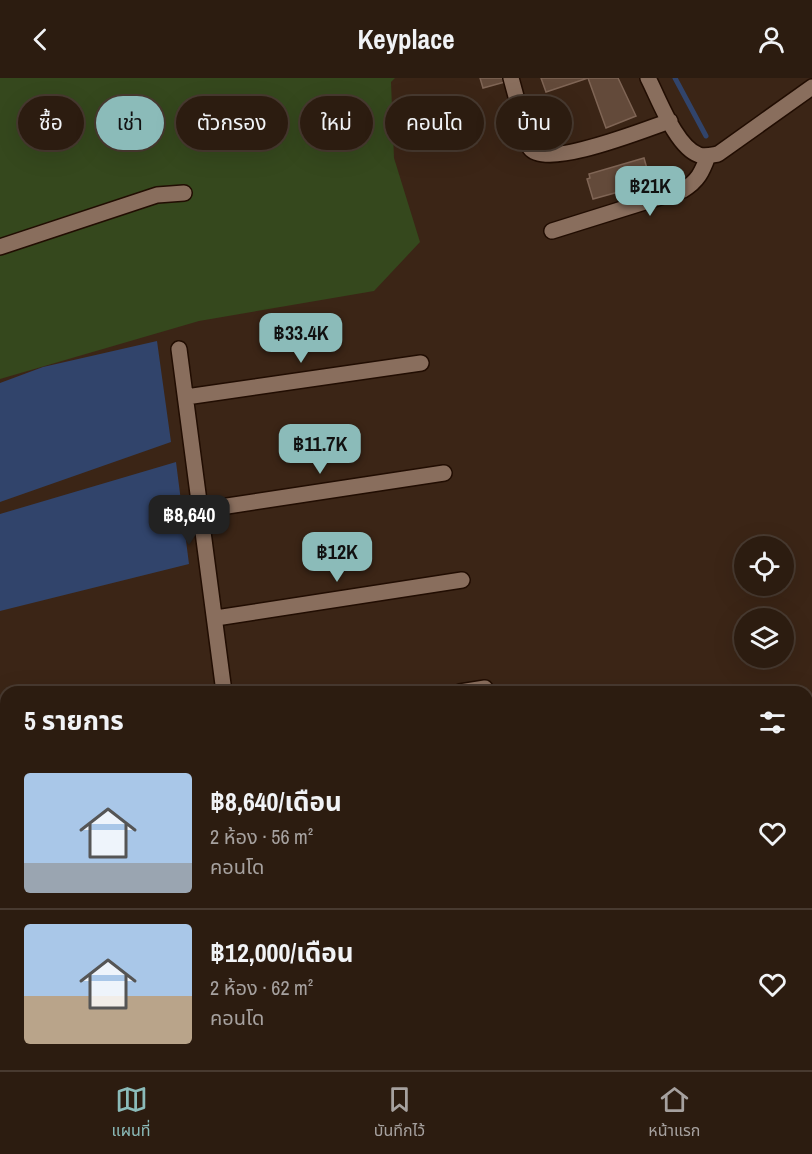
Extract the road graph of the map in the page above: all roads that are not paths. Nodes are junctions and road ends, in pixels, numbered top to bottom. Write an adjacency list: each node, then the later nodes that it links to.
1 (511, 78): 4 (street)
2 (648, 78): 4 (street)
3 (812, 87): 5 (street)
4 (670, 121): 5 (street)
5 (708, 156): 7 (street)
6 (184, 193): 8 (street)
7 (552, 231)
8 (0, 247)
9 (179, 349): 11 (street)
10 (421, 363): 11 (street)
11 (186, 397): 13 (street)
12 (444, 473): 13 (street)
13 (201, 510): 15 (street)
14 (462, 580): 15 (street)
15 (216, 618): 16 (street)
16 (223, 686)

